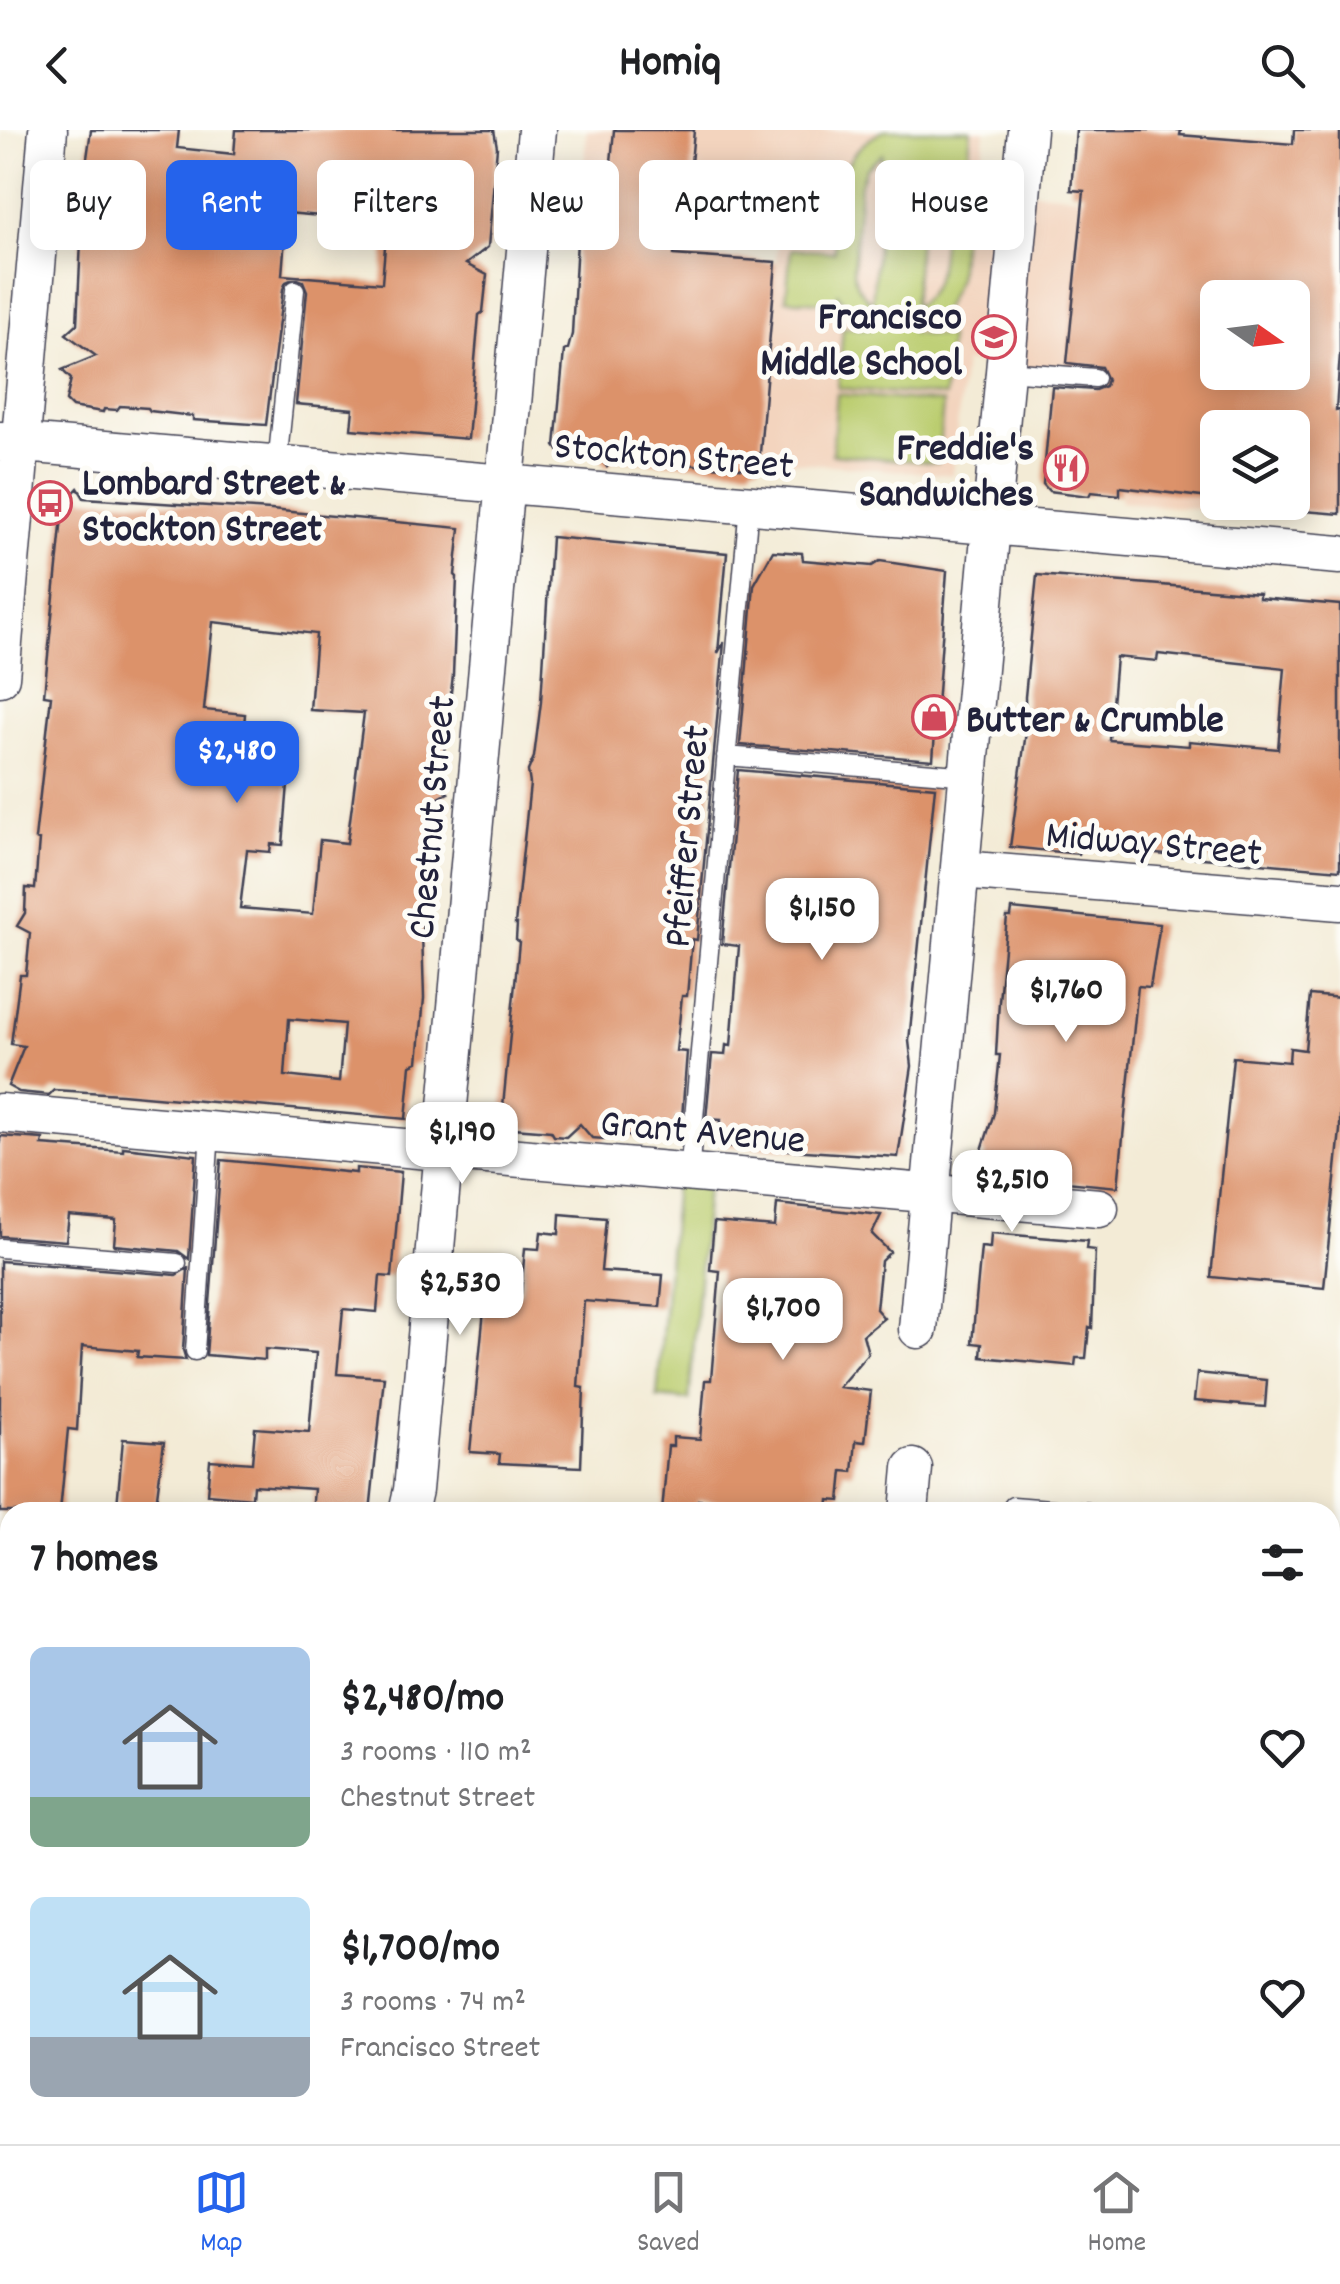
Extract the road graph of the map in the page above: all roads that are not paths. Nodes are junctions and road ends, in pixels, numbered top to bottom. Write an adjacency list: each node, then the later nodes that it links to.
1 (48, 130): 7 (street)
2 (537, 130): 9 (street, Chestnut Street)
3 (1027, 130): 5 (street)
4 (295, 290): 8 (lane)
5 (1006, 371): 6 (lane); 11 (street)
6 (1095, 378)
7 (10, 442): 8 (street, Stockton Street); 13 (street)
8 (278, 465): 9 (street, Stockton Street)
9 (508, 484): 10 (street, Stockton Street); 20 (street, Chestnut Street)
10 (749, 505): 11 (street, Stockton Street); 14 (lane, Pfeiffer Street)
11 (993, 526): 12 (street, Stockton Street); 15 (street)
12 (1340, 556)
13 (0, 677)
14 (726, 756): 15 (lane); 21 (lane, Pfeiffer Street)
15 (970, 776): 16 (street)
16 (962, 870): 17 (street, Midway Street); 22 (street)
17 (1340, 901)
18 (0, 1113): 19 (street, Grant Avenue)
19 (210, 1132): 20 (street, Grant Avenue); 27 (lane)
20 (443, 1152): 21 (street, Grant Avenue); 29 (street, Chestnut Street)
21 (689, 1174): 22 (street, Grant Avenue)
22 (931, 1194): 23 (street, Grant Avenue); 26 (street)
23 (1099, 1208)
24 (0, 1248): 25 (lane)
25 (177, 1264)
26 (918, 1329)
27 (194, 1351)
28 (913, 1468): 30 (street)
29 (411, 1502)
30 (910, 1502)

